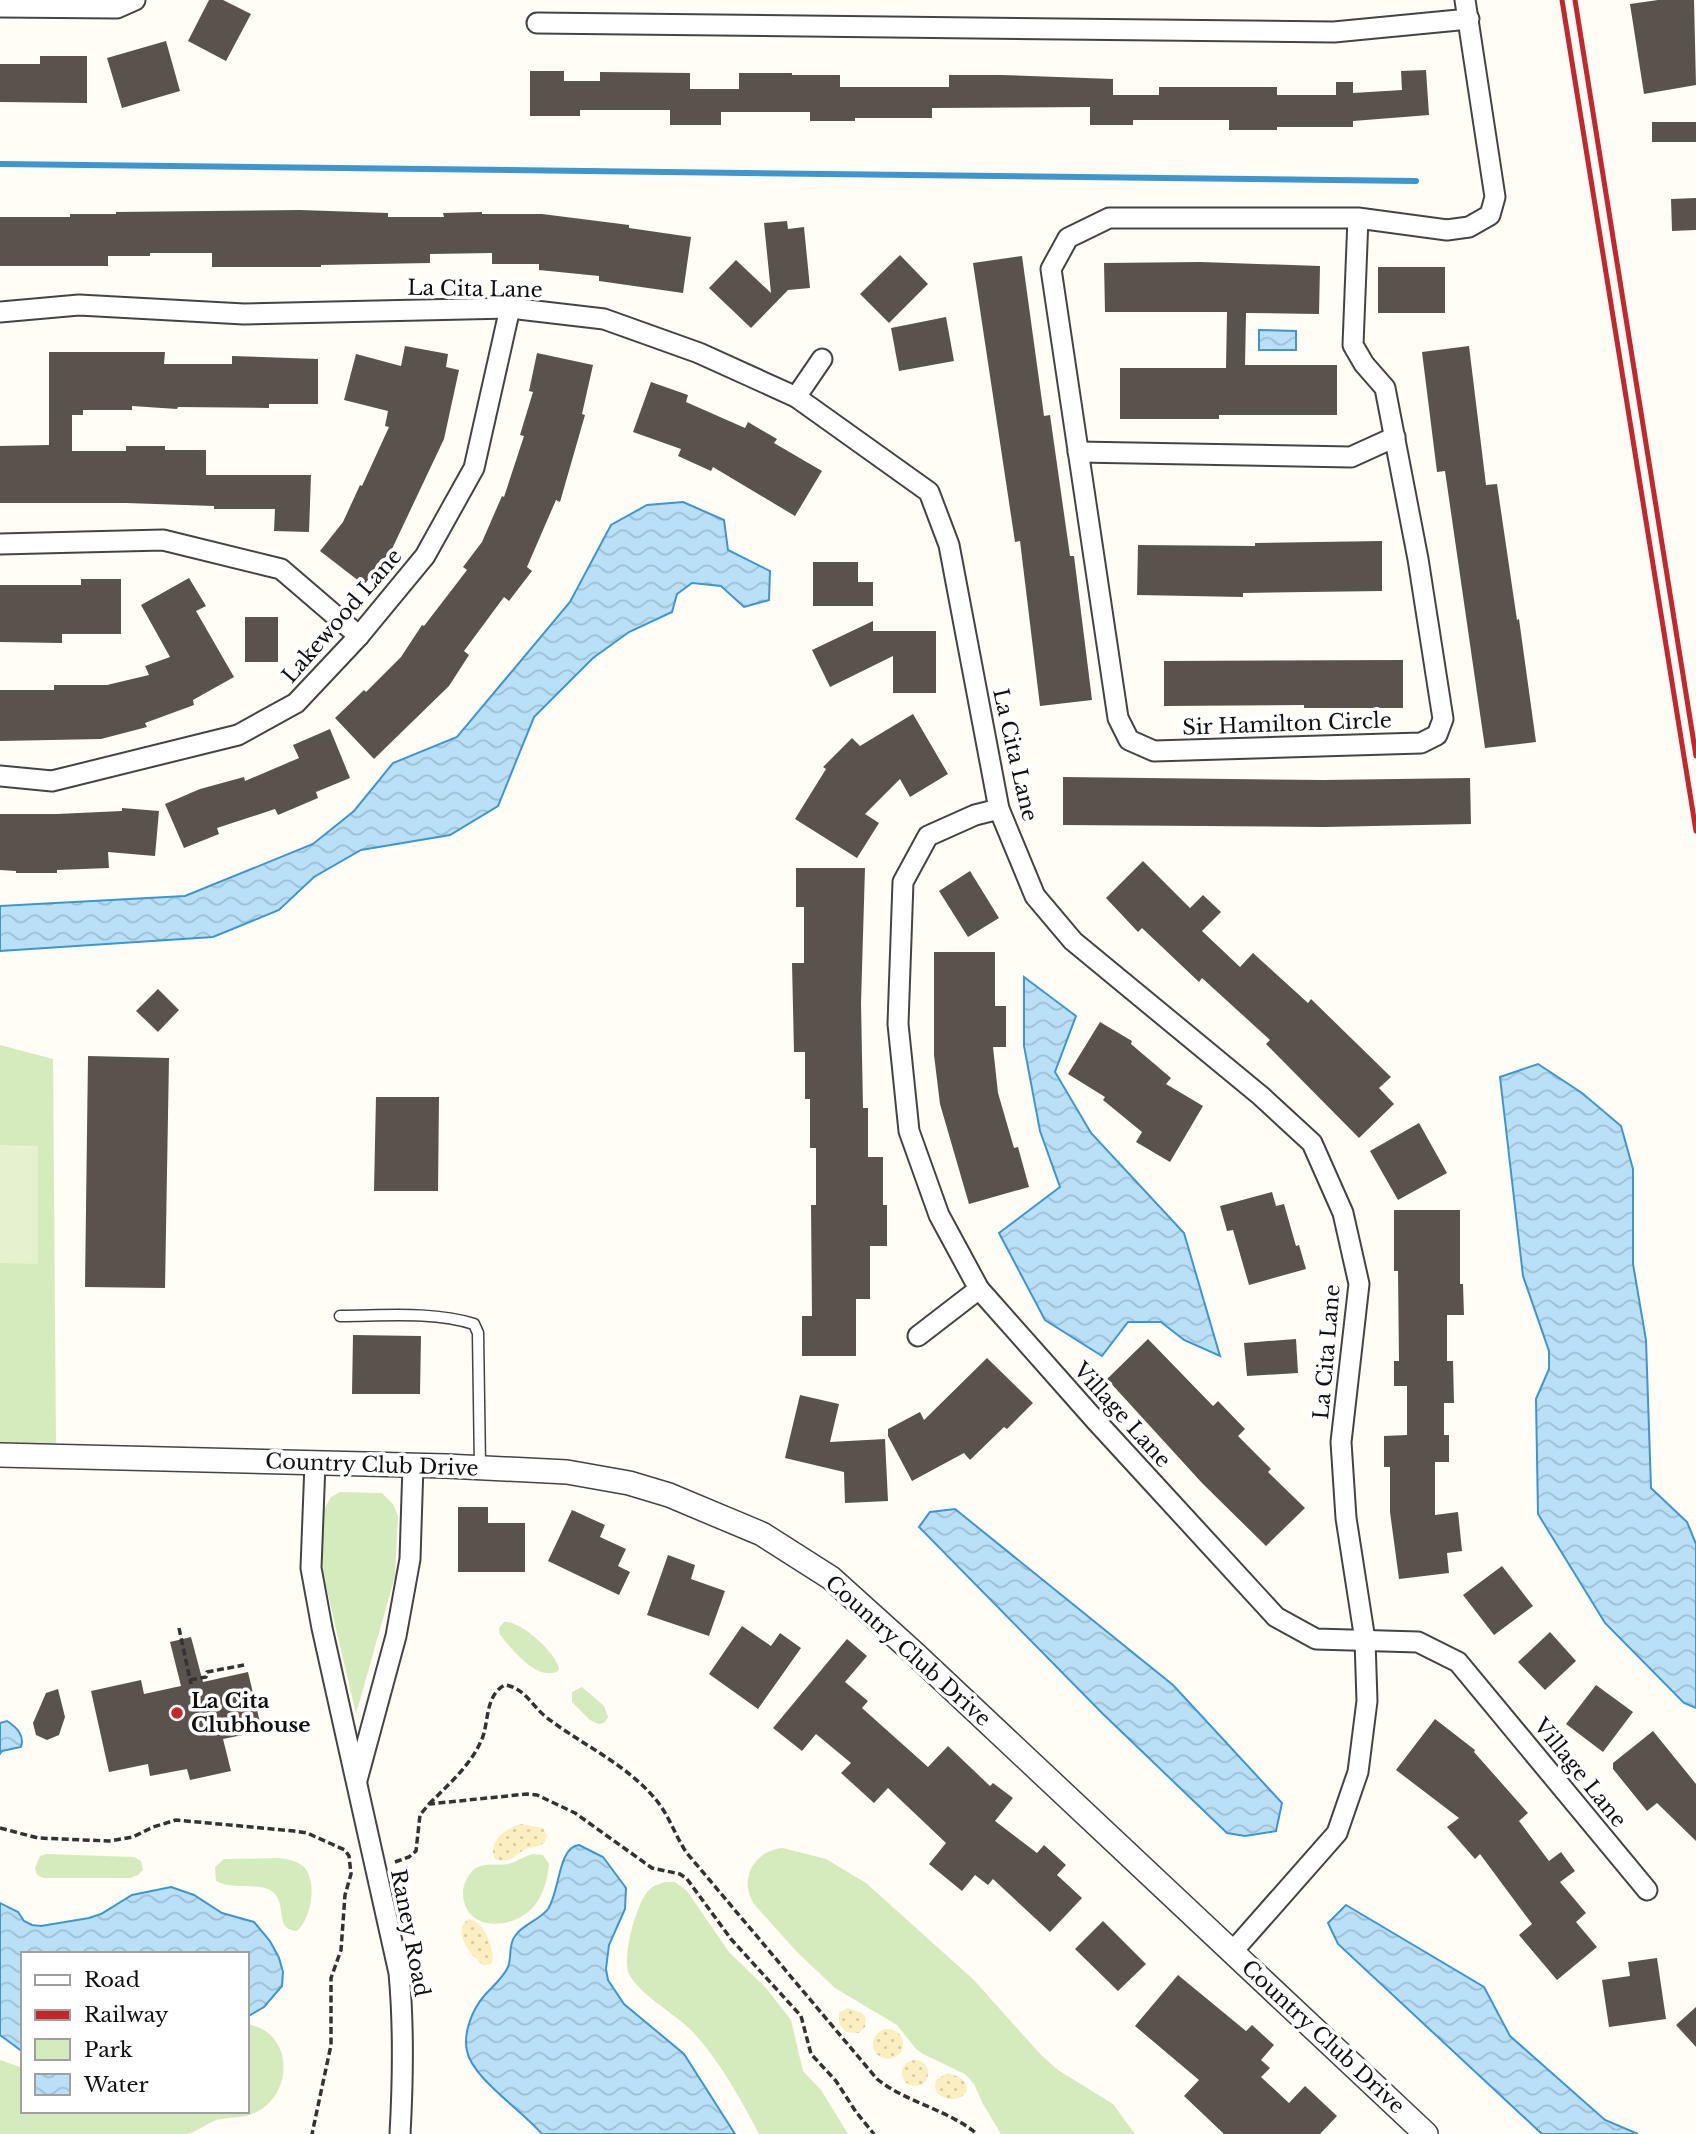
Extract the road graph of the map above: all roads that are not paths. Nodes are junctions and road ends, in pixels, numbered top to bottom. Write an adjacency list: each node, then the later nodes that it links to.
1 (135, 0): 2 (street)
2 (0, 7)
3 (1467, 10): 4 (street); 5 (street, Sir Hamilton Circle)
4 (537, 23)
5 (1358, 218): 10 (street, Sir Hamilton Circle); 11 (street, Sir Hamilton Circle)
6 (510, 308): 7 (street, La Cita Lane); 9 (street, La Cita Lane); 13 (street, Lakewood Lane)
7 (0, 312)
8 (821, 359): 9 (street)
9 (796, 397): 15 (street, La Cita Lane)
10 (1395, 438): 11 (street); 11 (street, Sir Hamilton Circle)
11 (1078, 452)
12 (0, 544): 13 (street)
13 (359, 636): 14 (street, Lakewood Lane)
14 (0, 776)
15 (999, 809): 16 (street, Village Lane); 23 (street, La Cita Lane)
16 (979, 1289): 18 (street); 23 (street, Village Lane)
17 (340, 1316): 22 (lane)
18 (918, 1336)
19 (0, 1455): 20 (street, Country Club Drive)
20 (315, 1463): 21 (street, Country Club Drive); 24 (street, Raney Road)
21 (413, 1465): 22 (street, Country Club Drive); 24 (street, Raney Road)
22 (480, 1468): 26 (street, Country Club Drive)
23 (1365, 1640): 25 (street, Village Lane); 26 (street, La Cita Lane)
24 (356, 1784): 27 (street, Raney Road)
25 (1647, 1890)
26 (1233, 1951): 28 (street, Country Club Drive)
27 (400, 2134)
28 (1426, 2134)

